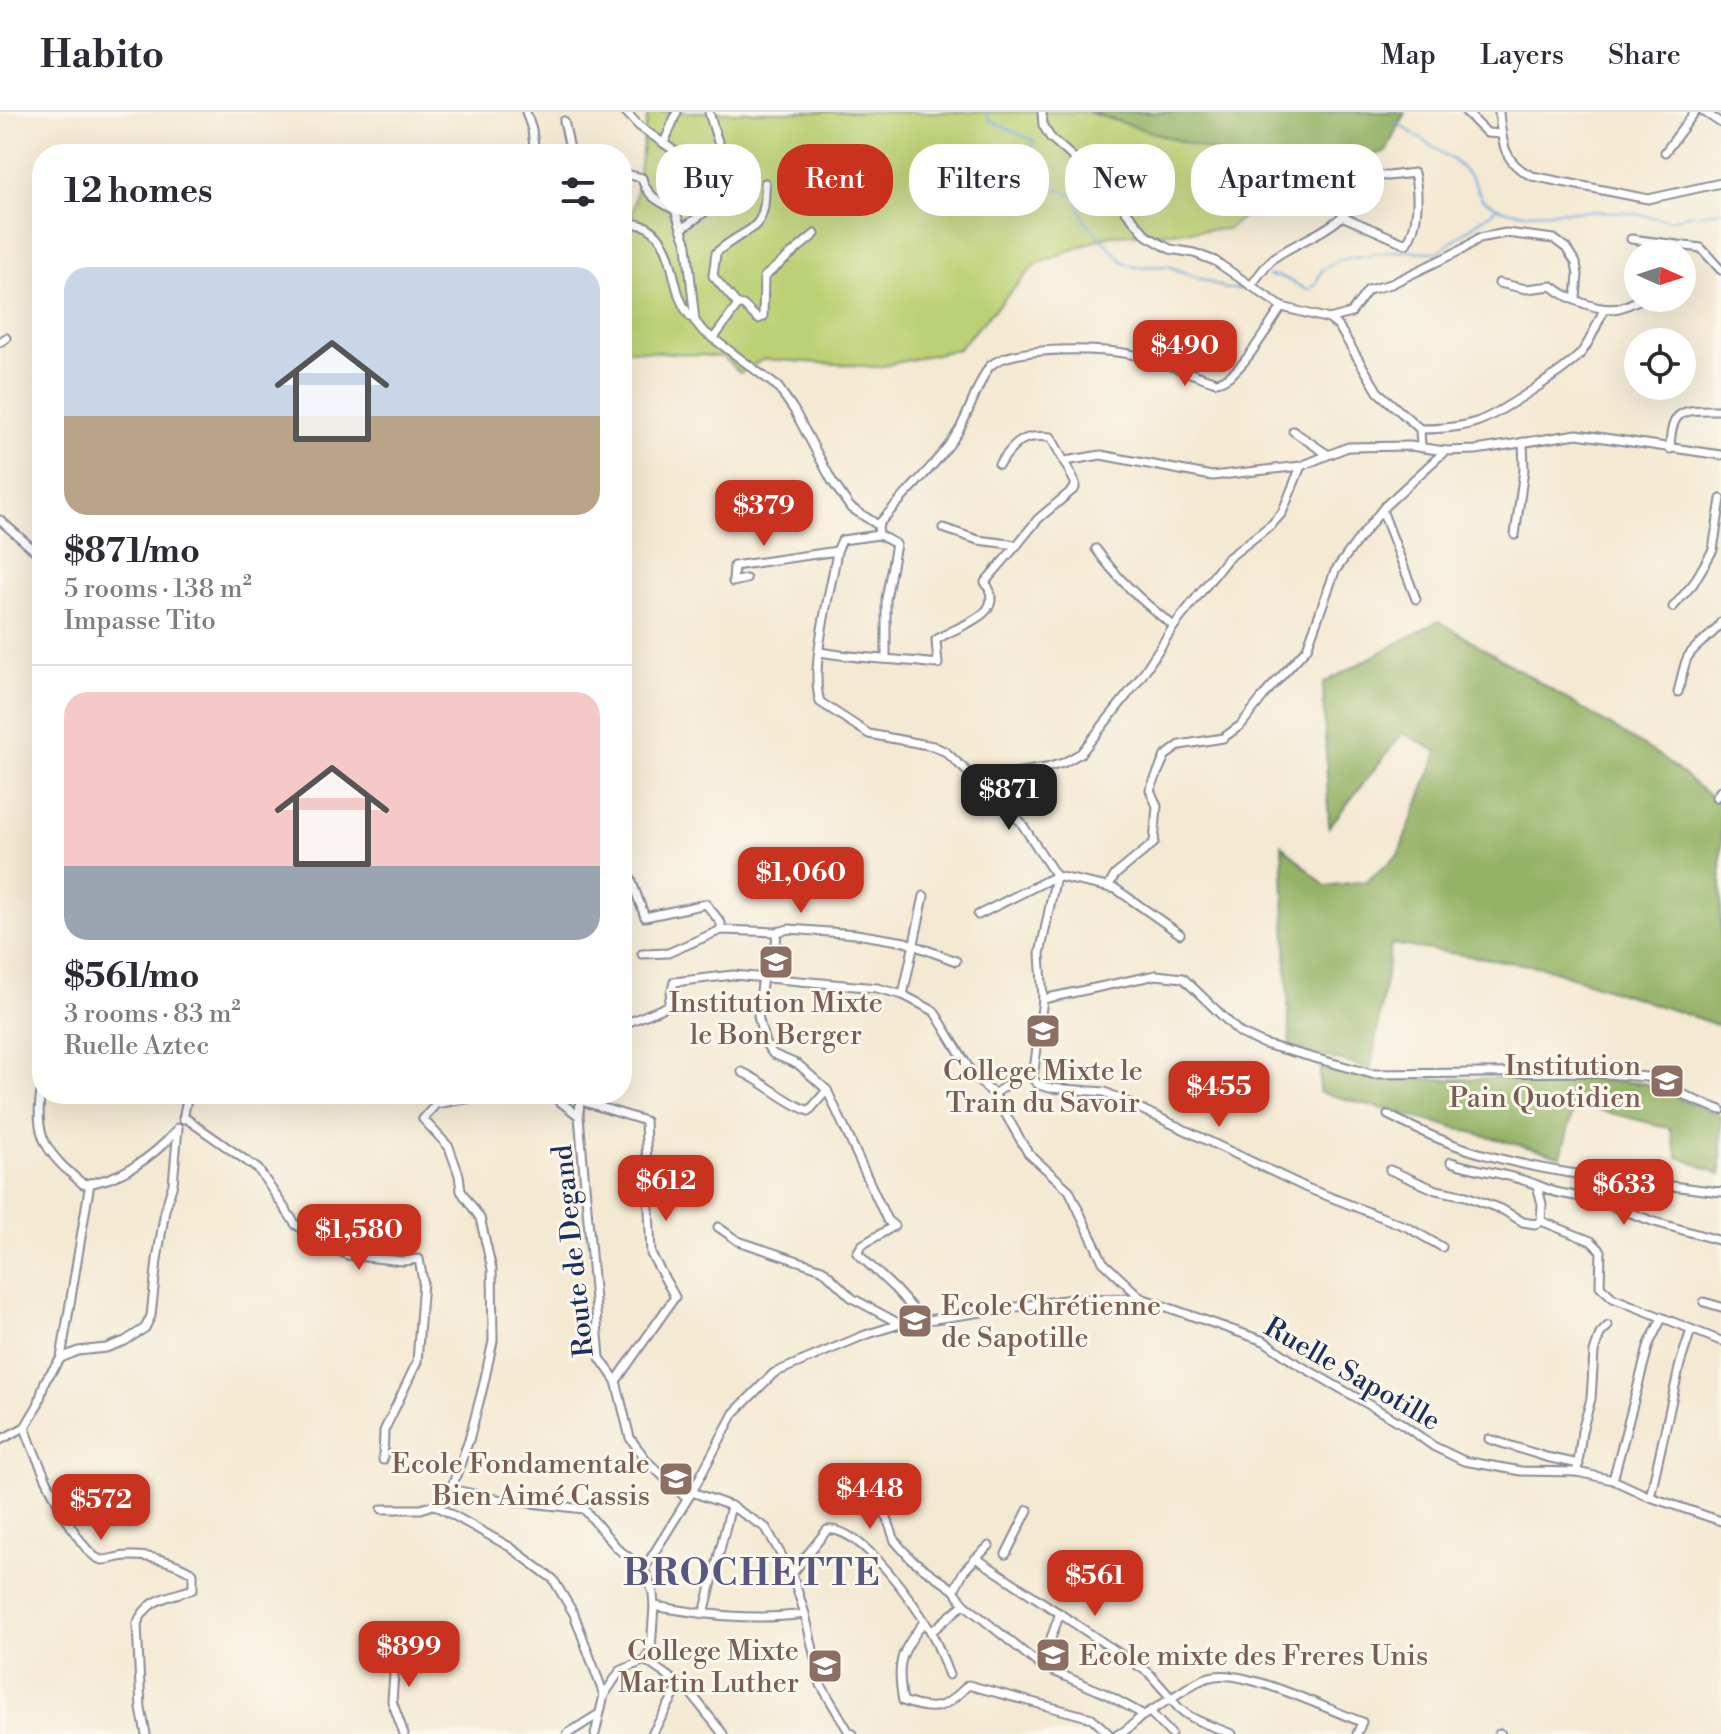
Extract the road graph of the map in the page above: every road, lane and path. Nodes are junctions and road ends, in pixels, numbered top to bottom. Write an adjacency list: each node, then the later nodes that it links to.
1 (526, 112): 14 (street)
2 (626, 112): 13 (street)
3 (677, 112): 13 (street)
4 (709, 112): 24 (street)
5 (1042, 112): 31 (street)
6 (1466, 112): 12 (street)
7 (1499, 112): 12 (street)
8 (1695, 112): 16 (street)
9 (1705, 112): 11 (street)
10 (564, 121): 15 (street)
11 (1721, 123)
12 (1501, 134): 19 (street)
13 (664, 143)
14 (534, 144)
15 (569, 144)
16 (1665, 152)
17 (632, 176): 20 (street)
18 (765, 183): 33 (street)
19 (1721, 183)
20 (656, 199)
21 (677, 216): 24 (street)
22 (1344, 217): 22 (street); 31 (street)
23 (632, 224): 38 (street)
24 (681, 229): 38 (street)
25 (815, 234): 33 (street)
26 (1631, 239): 27 (street)
27 (1638, 240)
28 (1696, 247): 29 (street)
29 (1721, 270)
30 (1499, 283): 32 (street)
31 (1251, 286): 34 (street)
32 (1576, 298): 36 (street); 37 (street)
33 (738, 305): 39 (street)
34 (1282, 307): 37 (street); 55 (street)
35 (1624, 307): 36 (street)
36 (1604, 309): 41 (street)
37 (1329, 319): 41 (street)
38 (695, 321): 39 (street)
39 (713, 339): 55 (street)
40 (1721, 410): 45 (street)
41 (1420, 429): 44 (street)
42 (1293, 431): 47 (street)
43 (1523, 442): 45 (street); 46 (street); 58 (street)
44 (1421, 447): 46 (street); 47 (street)
45 (1670, 449): 48 (street)
46 (1445, 451): 53 (street)
47 (1327, 454): 51 (street)
48 (1721, 455)
49 (1065, 461): 50 (street); 51 (street); 59 (street)
50 (999, 464)
51 (1301, 466): 68 (street)
52 (1721, 499): 63 (street)
53 (1382, 510): 65 (street); 75 (street)
54 (0, 520): 60 (street)
55 (878, 525): 57 (street)
56 (943, 528): 59 (street)
57 (879, 535): 62 (street); 70 (street)
58 (1515, 535)
59 (1017, 545): 70 (street)
60 (32, 548)
61 (1096, 549): 68 (street)
62 (837, 551): 64 (street); 69 (street)
63 (1717, 552): 66 (street)
64 (746, 579)
65 (1416, 599)
66 (1673, 607)
67 (1721, 622): 71 (street)
68 (1174, 626): 72 (street)
69 (820, 652): 70 (street); 72 (street)
70 (886, 658)
71 (1678, 692)
72 (975, 779): 73 (street)
73 (1056, 876): 75 (street); 77 (street); 87 (street)
74 (632, 882): 78 (street)
75 (1108, 887): 80 (street)
76 (924, 896): 81 (street)
77 (978, 915)
78 (721, 930): 79 (street); 82 (street)
79 (777, 932): 81 (street); 85 (street)
80 (1180, 934)
81 (915, 946): 83 (street); 86 (street)
82 (642, 954)
83 (956, 961)
84 (763, 976): 85 (street); 88 (street); 91 (street)
85 (773, 978): 86 (street)
86 (903, 995): 92 (street)
87 (1043, 999): 89 (street); 99 (street)
88 (632, 1021)
89 (1033, 1067): 92 (street); 112 (street)
90 (742, 1072): 91 (street)
91 (827, 1090): 117 (street)
92 (994, 1094): 113 (street)
93 (40, 1104): 106 (street)
94 (186, 1104): 102 (street)
95 (436, 1104): 130 (street)
96 (563, 1104): 101 (street)
97 (579, 1104): 101 (street, Route de Degand)
98 (598, 1104): 123 (street)
99 (1721, 1110)
100 (1388, 1115): 108 (street)
101 (579, 1116): 123 (street, Route de Degand)
102 (184, 1117): 103 (street); 127 (street)
103 (178, 1128): 106 (street); 122 (street)
104 (1451, 1162): 107 (street)
105 (1390, 1170): 109 (street)
106 (90, 1183): 122 (street)
107 (1537, 1185): 109 (street); 111 (street)
108 (1721, 1192)
109 (1541, 1221): 116 (street)
110 (718, 1227): 118 (street)
111 (1721, 1241)
112 (1442, 1247)
113 (1141, 1298): 117 (street, Ruelle Sapotille); 128 (street, Ruelle Sapotille)
114 (1704, 1302): 115 (street)
115 (1721, 1307)
116 (1662, 1318): 120 (street); 129 (street)
117 (925, 1322): 118 (street, Ruelle Sapotille)
118 (900, 1324): 131 (street, Ruelle Sapotille)
119 (1608, 1326): 128 (street)
120 (1691, 1330): 121 (street); 133 (street)
121 (1721, 1341)
122 (61, 1358): 124 (street)
123 (616, 1381): 131 (street, Route de Degand)
124 (25, 1427): 126 (street); 162 (street)
125 (1489, 1439): 128 (street)
126 (0, 1440)
127 (383, 1460)
128 (1578, 1468): 129 (street, Ruelle Sapotille)
129 (1613, 1480): 133 (street, Ruelle Sapotille)
130 (451, 1489): 134 (street); 142 (street)
131 (689, 1495): 135 (street); 142 (street, Ruelle Sapotille)
132 (879, 1495): 144 (street)
133 (1650, 1497): 138 (street, Ruelle Sapotille)
134 (435, 1505): 136 (street); 157 (street)
135 (731, 1506): 143 (street); 148 (street)
136 (382, 1509)
137 (1028, 1510): 140 (street)
138 (1721, 1521)
139 (989, 1546): 141 (street)
140 (1006, 1554)
141 (976, 1558): 144 (street); 147 (street)
142 (644, 1569): 146 (street)
143 (792, 1574): 149 (street); 150 (street)
144 (954, 1590): 145 (street)
145 (964, 1604): 151 (street); 154 (street)
146 (654, 1606): 148 (street); 153 (street)
147 (1060, 1613): 154 (street); 158 (street)
148 (704, 1614): 149 (street)
149 (805, 1614): 167 (street)
150 (924, 1622): 151 (street); 168 (street)
151 (931, 1632): 155 (street)
152 (396, 1647): 163 (street)
153 (645, 1660): 156 (street); 157 (street)
154 (1041, 1666): 160 (street)
155 (949, 1675)
156 (680, 1685): 161 (street); 166 (street)
157 (604, 1695): 159 (street)
158 (1171, 1698): 160 (street); 171 (street); 172 (street)
159 (599, 1714): 164 (street); 165 (street)
160 (1148, 1714): 169 (street); 170 (street)
161 (720, 1733)
162 (146, 1734)
163 (404, 1734)
164 (567, 1734)
165 (595, 1734)
166 (652, 1734)
167 (853, 1734)
168 (1109, 1734)
169 (1118, 1734)
170 (1171, 1734)
171 (1232, 1734)
172 (1357, 1734)

